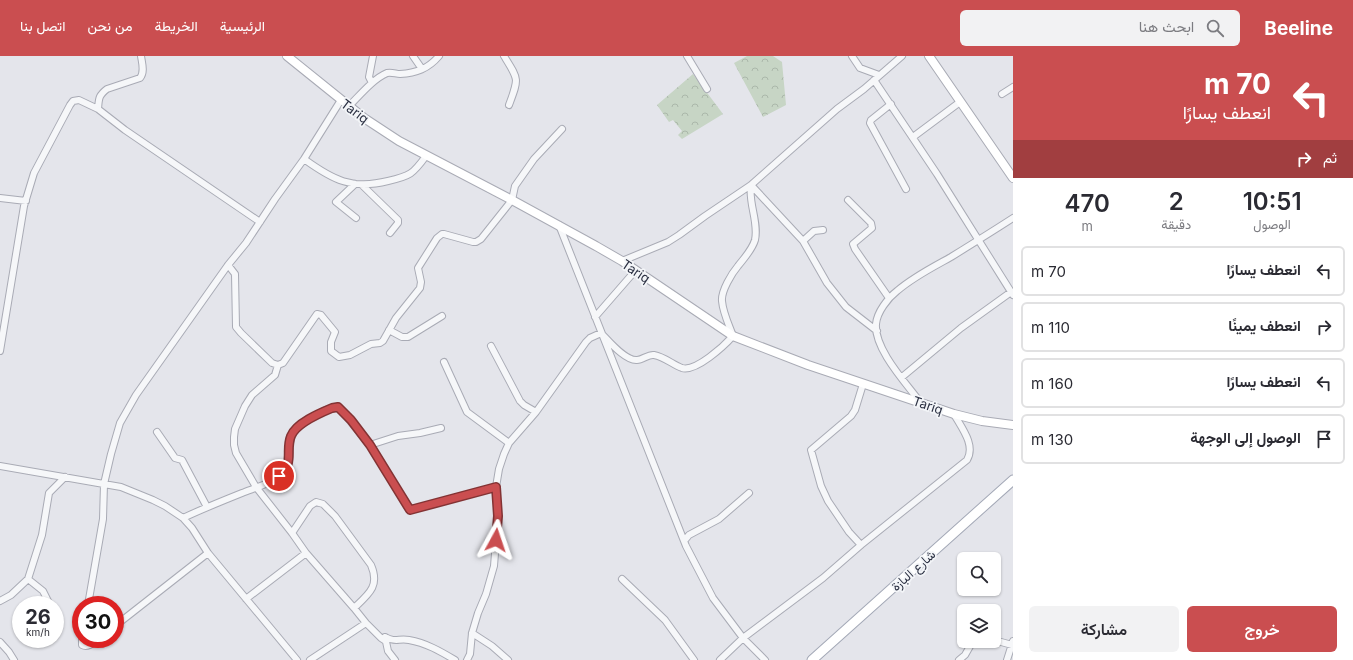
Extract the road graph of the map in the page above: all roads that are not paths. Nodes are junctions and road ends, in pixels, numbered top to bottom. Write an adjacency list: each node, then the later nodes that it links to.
1 (140, 56): 23 (street)
2 (287, 56): 18 (main road, Tariq)
3 (373, 56): 14 (street)
4 (413, 56): 11 (street)
5 (439, 56): 11 (street)
6 (504, 56): 20 (street)
7 (687, 56): 16 (street)
8 (852, 56): 12 (street)
9 (902, 56): 12 (street)
10 (928, 56): 19 (main road)
11 (422, 69): 14 (street)
12 (879, 75): 13 (street)
13 (874, 80): 21 (street); 32 (street)
14 (372, 84): 22 (street)
15 (1013, 87): 17 (street)
16 (707, 89)
17 (1002, 94)
18 (341, 100): 22 (main road, Tariq); 27 (street)
19 (960, 102): 25 (street); 28 (main road)
20 (509, 104)
21 (890, 104): 25 (street); 33 (street)
22 (349, 106): 26 (main road, Tariq)
23 (98, 110): 37 (street); 40 (street)
24 (562, 129): 35 (street)
25 (913, 137): 45 (street)
26 (426, 156): 31 (street); 35 (main road, Tariq)
27 (304, 159): 30 (street); 40 (street)
28 (1010, 169): 29 (main road)
29 (1013, 178)
30 (355, 184): 31 (street); 38 (street)
31 (362, 185): 43 (street)
32 (752, 185): 44 (street); 46 (street); 56 (street)
33 (906, 190)
34 (0, 198): 37 (street)
35 (512, 200): 41 (main road, Tariq); 53 (street)
36 (848, 200): 50 (street)
37 (26, 201): 58 (street)
38 (356, 218)
39 (1013, 218): 45 (street)
40 (260, 222): 47 (street)
41 (559, 225): 46 (main road, Tariq); 52 (street)
42 (823, 230): 44 (street)
43 (390, 233)
44 (803, 241): 54 (street)
45 (978, 241): 49 (street); 50 (street)
46 (622, 261): 48 (main road, Tariq)
47 (228, 265): 60 (street); 74 (street)
48 (635, 271): 52 (street); 56 (main road, Tariq)
49 (1012, 294): 61 (street)
50 (889, 298): 54 (street)
51 (442, 316): 53 (street)
52 (595, 317): 55 (street)
53 (389, 330): 60 (street)
54 (877, 331): 61 (street)
55 (601, 333): 56 (street); 64 (street); 81 (street)
56 (733, 336): 62 (main road, Tariq)
57 (491, 346): 64 (street)
58 (0, 351)
59 (444, 362): 69 (street)
60 (278, 365): 75 (street)
61 (902, 377): 63 (street)
62 (863, 384): 63 (main road, Tariq); 82 (street)
63 (920, 402): 65 (main road, Tariq)
64 (536, 412): 69 (street)
65 (954, 414): 66 (main road, Tariq); 82 (street)
66 (1013, 425)
67 (441, 428): 70 (street)
68 (157, 432): 78 (street)
69 (509, 443): 76 (street)
70 (370, 445): 75 (street); 76 (street)
71 (0, 466): 72 (street)
72 (65, 477): 74 (street); 85 (street)
73 (1013, 480): 111 (main road, شارع البازة)
74 (104, 484): 79 (street); 88 (street)
75 (256, 487): 78 (street); 80 (street)
76 (496, 487): 94 (street)
77 (749, 493): 81 (street)
78 (207, 507): 79 (street)
79 (183, 518): 83 (street)
80 (292, 533): 84 (street); 91 (street)
81 (684, 541): 96 (street)
82 (861, 545): 96 (street)
83 (208, 553): 89 (street); 92 (street)
84 (306, 554): 89 (street); 91 (street)
85 (28, 579): 87 (street); 90 (street)
86 (622, 579): 108 (street)
87 (46, 596)
88 (90, 596)
89 (246, 599): 102 (street)
90 (0, 601)
91 (354, 608): 93 (street)
92 (124, 619)
93 (366, 623): 95 (street); 103 (street)
94 (472, 633): 106 (street); 107 (street)
95 (385, 637): 104 (street); 105 (street)
96 (743, 638): 109 (street); 110 (street)
97 (1001, 641): 99 (street)
98 (0, 642): 101 (street)
99 (1012, 643): 113 (street)
100 (969, 648): 112 (street)
101 (14, 660)
102 (297, 660)
103 (310, 660)
104 (395, 660)
105 (455, 660)
106 (467, 660)
107 (508, 660)
108 (694, 660)
109 (720, 660)
110 (764, 660)
111 (812, 660)
112 (959, 660)
113 (1006, 660)

